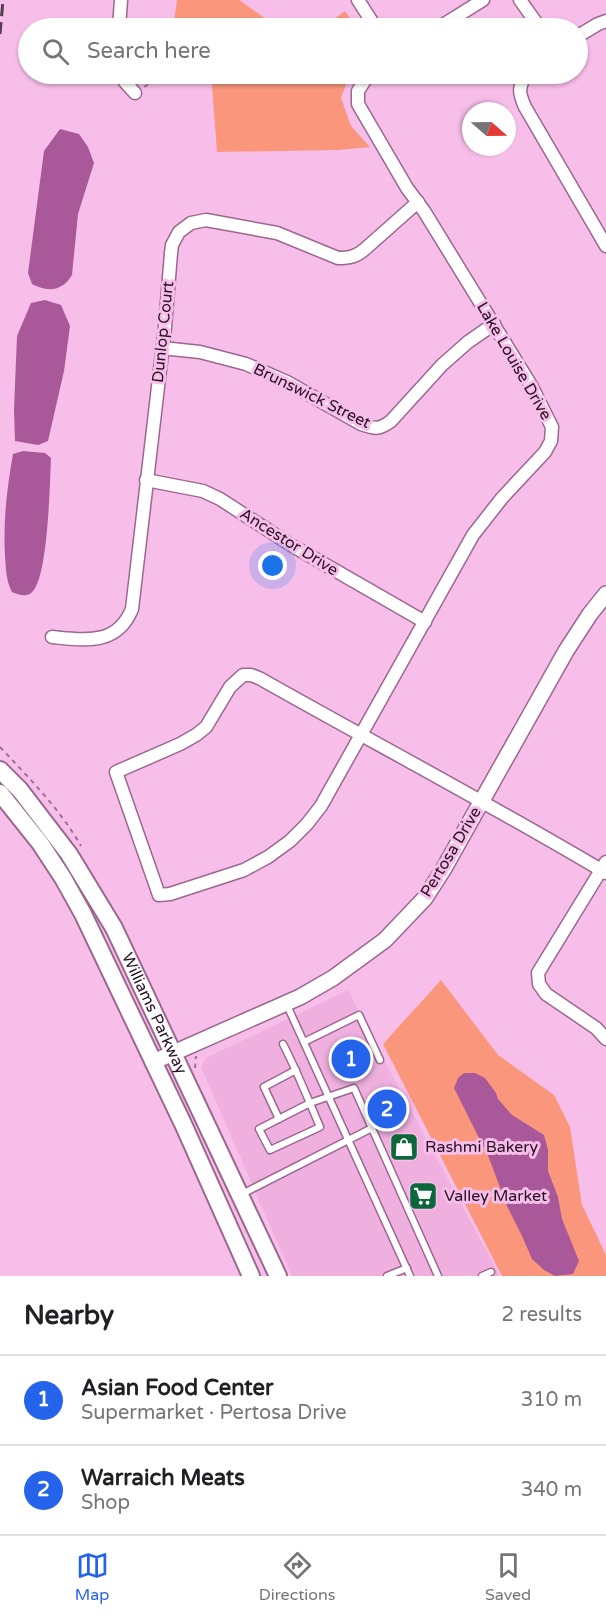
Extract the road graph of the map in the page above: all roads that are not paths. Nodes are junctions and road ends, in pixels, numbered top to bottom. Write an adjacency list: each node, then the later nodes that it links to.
1 (121, 0): 5 (street)
2 (358, 0): 6 (street)
3 (483, 0): 7 (street)
4 (520, 0): 8 (street)
5 (120, 18)
6 (370, 18)
7 (454, 18)
8 (533, 18)
9 (606, 21): 10 (street)
10 (588, 30)
11 (127, 84): 14 (street)
12 (363, 84): 15 (street, Lake Louise Drive)
13 (521, 84): 16 (street)
14 (135, 93)
15 (418, 202): 17 (street, Lake Louise Drive); 18 (street, Dunlop Court)
16 (606, 246)
17 (494, 324): 18 (street, Brunswick Street); 21 (street, Lake Louise Drive)
18 (162, 348): 19 (street, Dunlop Court)
19 (147, 480): 21 (street, Ancestor Drive); 22 (street, Dunlop Court)
20 (606, 594): 26 (street, Pertosa Drive)
21 (425, 622): 23 (street, Lake Louise Drive)
22 (52, 637)
23 (361, 736): 23 (street, Lake Louise Drive); 26 (street)
24 (0, 770): 32 (main road, Williams Parkway)
25 (0, 794): 34 (main road, Williams Parkway)
26 (481, 802): 27 (street); 28 (street, Pertosa Drive)
27 (604, 868): 29 (street)
28 (286, 1002): 30 (lane); 32 (street, Pertosa Drive)
29 (606, 1039)
30 (304, 1042): 33 (lane); 36 (lane)
31 (283, 1044): 35 (lane)
32 (174, 1053): 34 (street, Pertosa Drive); 41 (main road, Williams Parkway)
33 (380, 1060)
34 (153, 1062): 44 (main road, Williams Parkway)
35 (296, 1071): 37 (lane); 38 (lane)
36 (328, 1097): 37 (lane); 39 (lane); 40 (lane)
37 (310, 1103): 38 (lane); 38 (lane)
38 (279, 1119)
39 (372, 1128): 40 (lane); 48 (lane)
40 (348, 1141): 41 (lane); 42 (lane)
41 (241, 1194): 45 (main road, Williams Parkway)
42 (407, 1268): 46 (lane); 47 (lane)
43 (491, 1272): 49 (lane)
44 (251, 1276)
45 (278, 1276)
46 (387, 1276)
47 (410, 1276)
48 (438, 1276)
49 (482, 1276)

